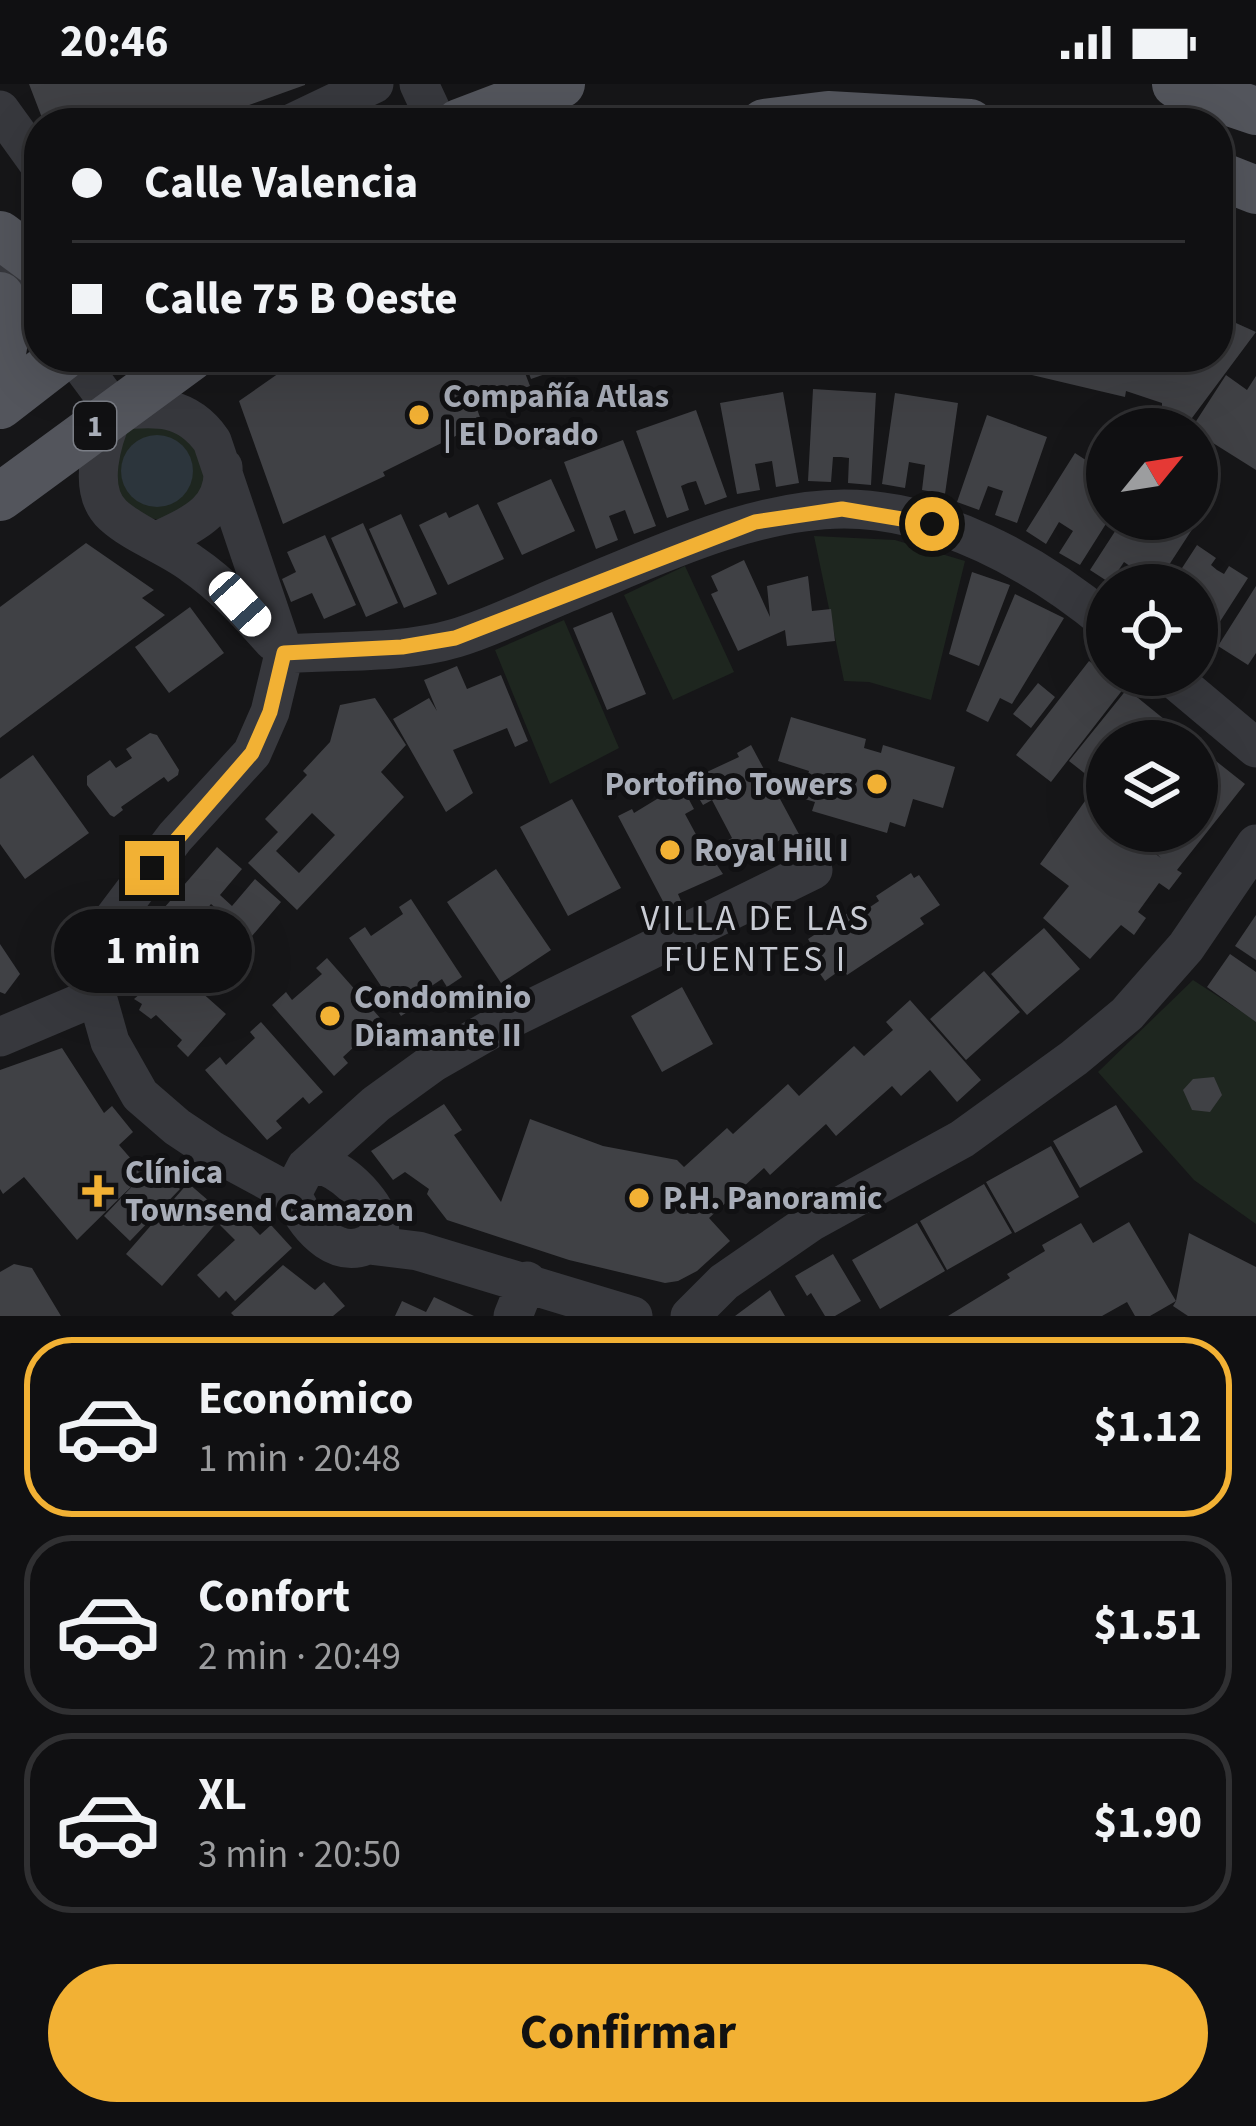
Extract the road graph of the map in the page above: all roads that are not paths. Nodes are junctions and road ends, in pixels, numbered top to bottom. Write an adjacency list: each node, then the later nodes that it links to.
1 (374, 84): 4 (street)
2 (561, 84): 5 (main road)
3 (1176, 84): 7 (main road)
4 (324, 108)
5 (498, 108)
6 (0, 110): 8 (street)
7 (1256, 111)
8 (24, 143)
9 (0, 251): 10 (street)
10 (24, 284)
11 (0, 296): 12 (main road)
12 (0, 366)
13 (43, 372): 17 (main road, 1)
14 (86, 372): 18 (street)
15 (169, 372): 18 (main road, 1)
16 (194, 372): 19 (street)
17 (0, 405)
18 (115, 410): 19 (street); 20 (main road, 1); 22 (street)
19 (218, 454): 23 (street); 25 (street)
20 (46, 461): 21 (main road, 1); 22 (street)
21 (0, 497)
22 (110, 513): 23 (street)
23 (157, 541): 25 (street)
24 (1086, 605): 25 (street)
25 (284, 653): 30 (street)
26 (1194, 696): 27 (street)
27 (1256, 748)
28 (1256, 844): 36 (street)
29 (813, 870): 32 (street)
30 (97, 996): 31 (street); 32 (street)
31 (0, 1037)
32 (320, 1168): 33 (street); 33 (street)
33 (374, 1230): 34 (street)
34 (520, 1299): 35 (street)
35 (633, 1316)
36 (690, 1316)

